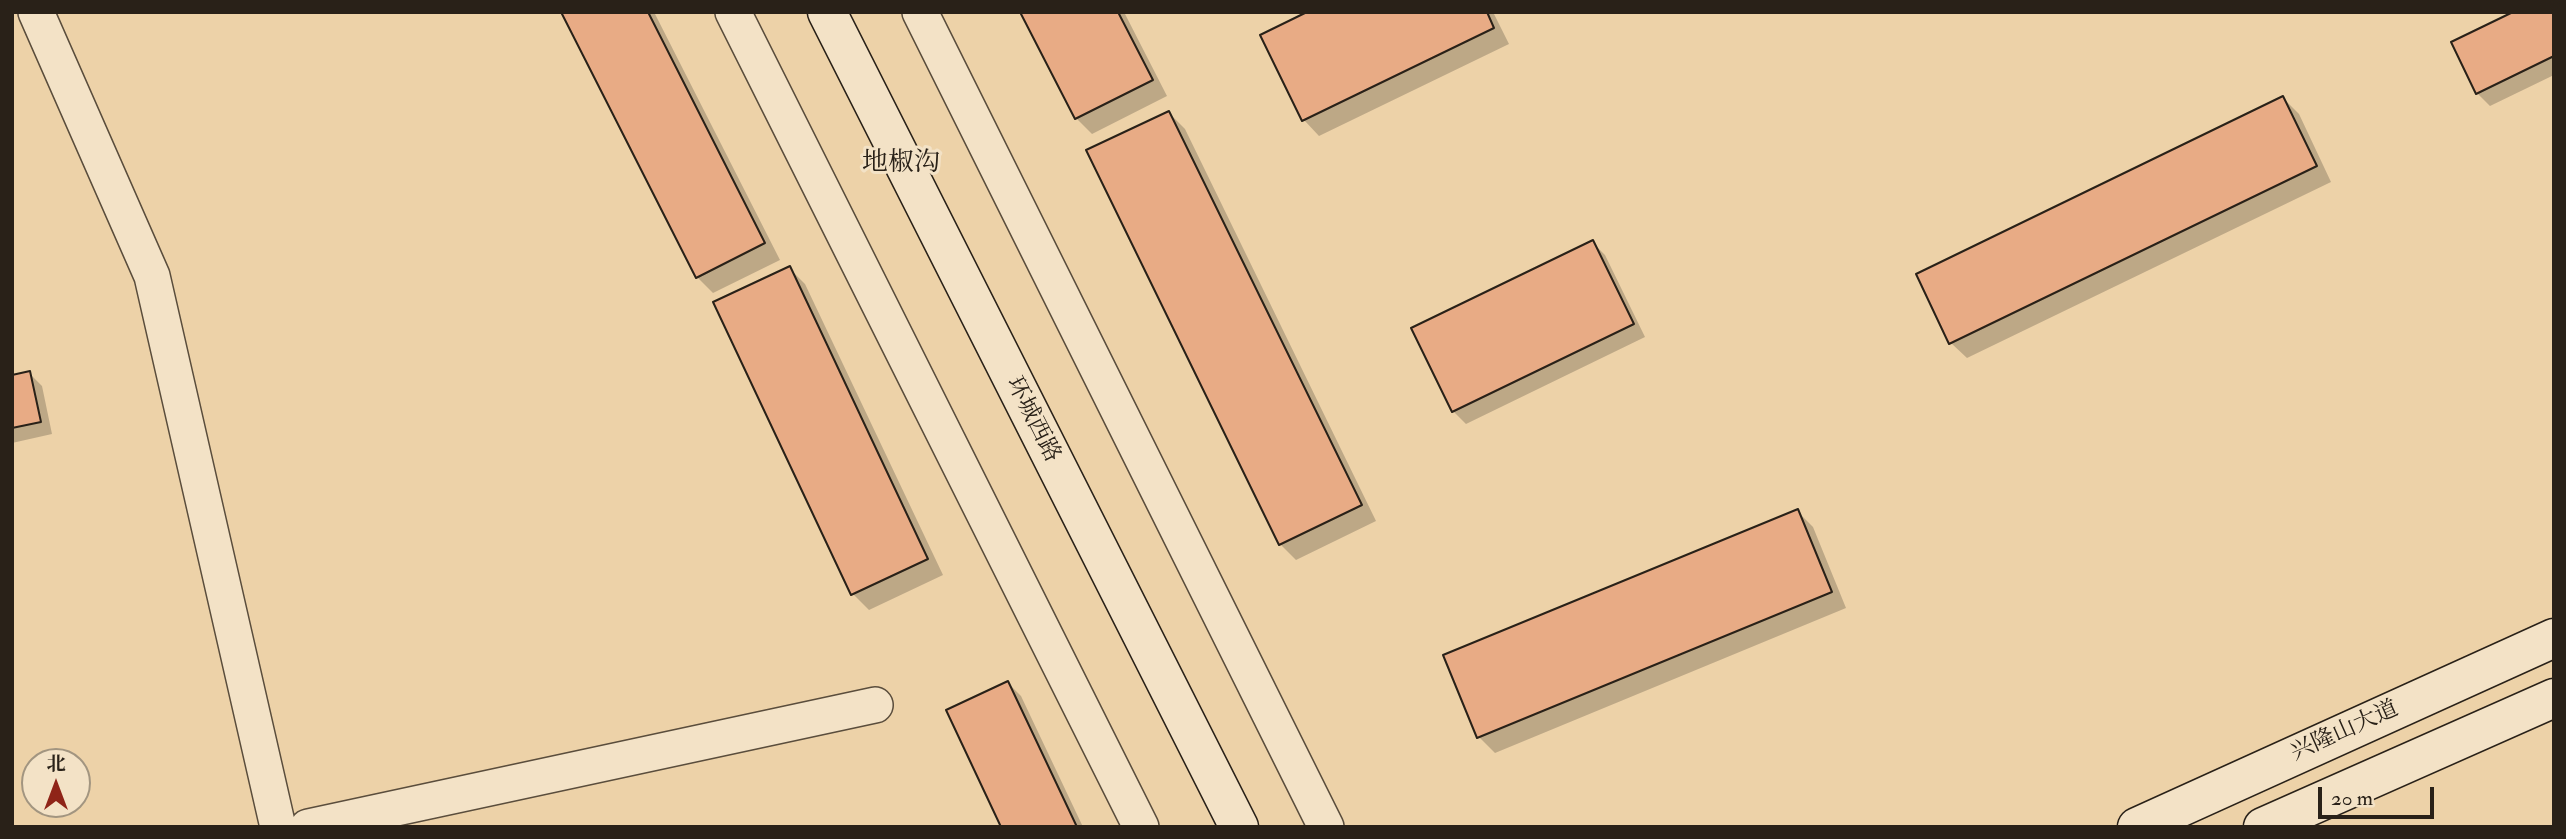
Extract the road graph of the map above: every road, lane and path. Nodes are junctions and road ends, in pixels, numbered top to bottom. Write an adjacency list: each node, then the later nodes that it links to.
1 (36, 12): 8 (street)
2 (733, 12): 10 (street)
3 (827, 12): 11 (main road, 环城西路)
4 (920, 12): 12 (street)
5 (2554, 638): 13 (main road, 兴隆山大道)
6 (2554, 698): 14 (main road)
7 (875, 705): 9 (street)
8 (278, 827)
9 (308, 827)
10 (1141, 827)
11 (1239, 827)
12 (1326, 827)
13 (2137, 827)
14 (2263, 827)

